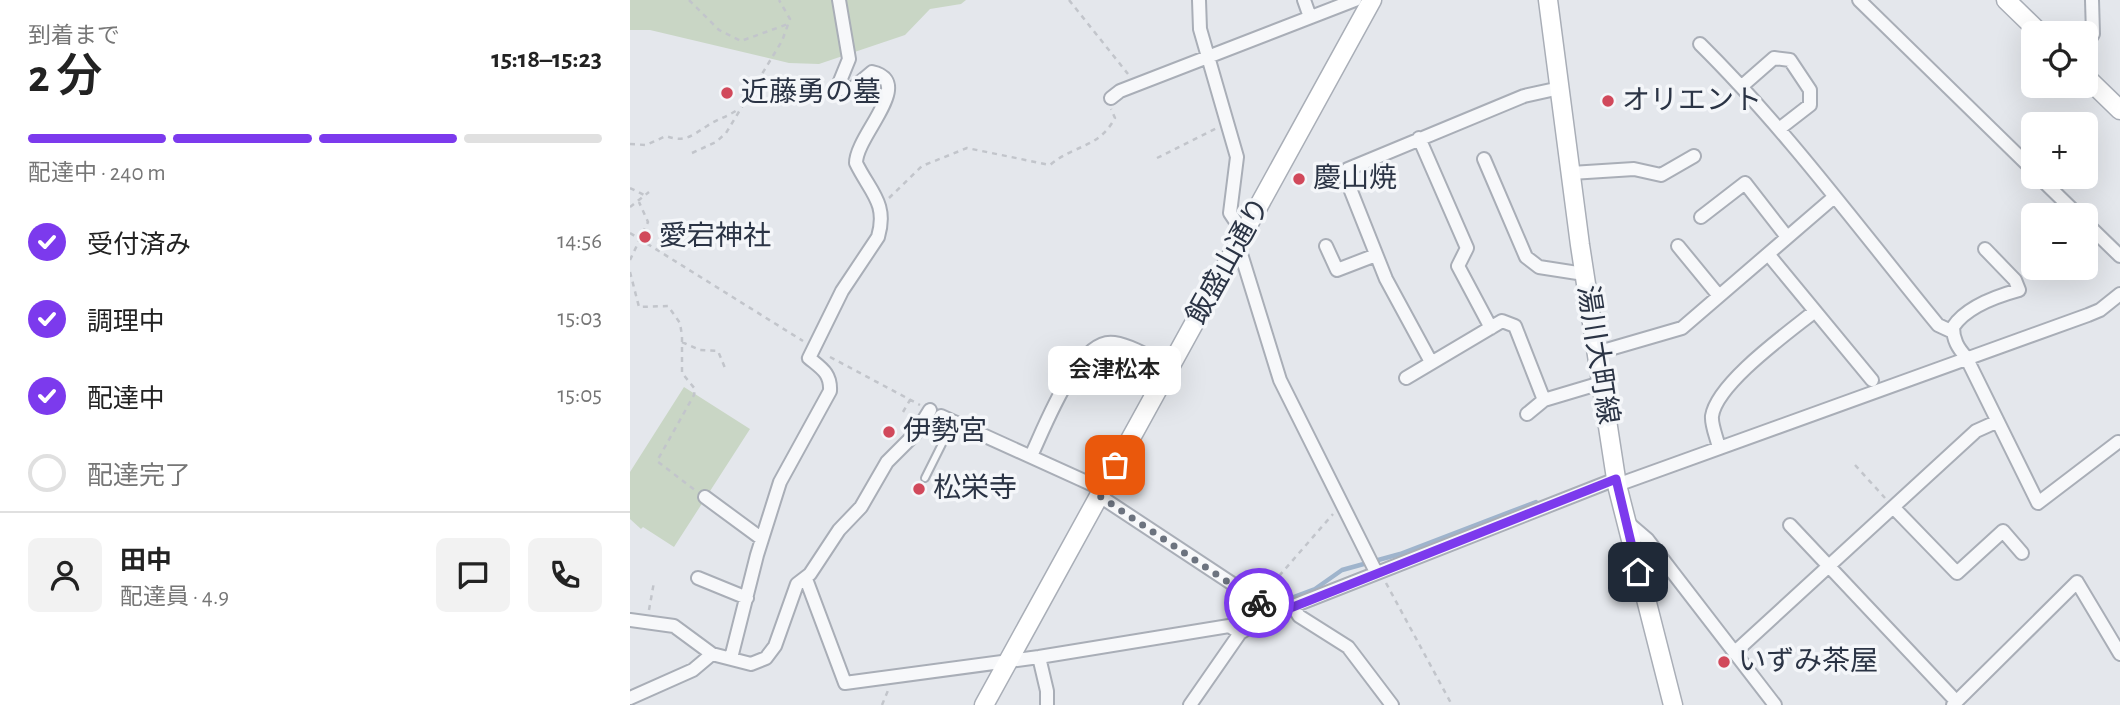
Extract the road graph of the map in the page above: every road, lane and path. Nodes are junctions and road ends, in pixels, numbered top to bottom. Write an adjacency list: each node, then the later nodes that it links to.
1 (689, 0): 16 (path)
2 (779, 0): 16 (path)
3 (839, 0): 42 (street)
4 (1069, 0): 19 (path)
5 (1199, 0): 18 (street)
6 (1304, 0): 13 (street)
7 (1355, 0): 13 (street)
8 (1372, 0): 50 (street, 飯盛山通り)
9 (1548, 0): 21 (street, 湯川大町線)
10 (1859, 0): 33 (street)
11 (2006, 0): 14 (street)
12 (2092, 0): 15 (street)
13 (1310, 17): 18 (street)
14 (2028, 21)
15 (2093, 21)
16 (788, 24): 24 (path)
17 (1700, 44): 20 (street)
18 (1209, 56): 19 (street); 26 (street)
19 (1137, 85): 23 (street)
20 (1742, 86): 27 (street); 27 (street)
21 (1560, 89): 28 (street); 35 (street, 湯川大町線)
22 (2098, 89): 25 (street)
23 (1111, 98): 42 (path)
24 (740, 108): 29 (path); 30 (path)
25 (2120, 110)
26 (1229, 122): 32 (path); 50 (street)
27 (1779, 130): 40 (street)
28 (1419, 138): 55 (street); 63 (street)
29 (630, 144)
30 (692, 153)
31 (1694, 156): 35 (street)
32 (1157, 158)
33 (2021, 158)
34 (1484, 159): 59 (street)
35 (1571, 173): 59 (street, 湯川大町線)
36 (630, 188): 39 (path)
37 (2051, 189): 43 (street)
38 (649, 192): 39 (path)
39 (646, 196): 41 (path)
40 (1833, 198): 49 (street); 64 (street)
41 (639, 202): 44 (path); 48 (path)
42 (879, 202): 94 (street)
43 (2066, 203)
44 (630, 207)
45 (1701, 217): 49 (street)
46 (630, 233): 48 (path)
47 (2098, 235): 56 (street)
48 (638, 237): 57 (path); 66 (path)
49 (1787, 237): 54 (street)
50 (1239, 242): 71 (street, 飯盛山通り); 90 (street)
51 (1326, 246): 55 (street)
52 (1678, 246): 61 (street)
53 (1985, 249): 64 (street)
54 (1768, 254): 61 (street); 62 (street)
55 (1376, 255): 70 (street)
56 (2120, 256)
57 (630, 260)
58 (630, 272): 65 (path)
59 (1584, 274): 67 (street, 湯川大町線)
60 (2120, 294): 69 (street)
61 (1718, 296): 67 (street)
62 (1815, 311): 74 (street); 83 (street)
63 (1491, 328): 70 (street); 77 (street)
64 (1953, 331): 69 (street)
65 (682, 342): 72 (path); 89 (path)
66 (814, 348)
67 (1596, 353): 75 (street, 湯川大町線)
68 (825, 355): 76 (path)
69 (1966, 357): 81 (street); 83 (street)
70 (1431, 362): 73 (street)
71 (1170, 367): 84 (street); 88 (street, 飯盛山通り)
72 (725, 368)
73 (1406, 378)
74 (1872, 380)
75 (1601, 383): 77 (street); 87 (street, 湯川大町線)
76 (910, 400): 78 (path); 80 (path)
77 (1544, 400): 79 (street)
78 (903, 412)
79 (1527, 414)
80 (942, 416): 84 (street); 86 (lane); 99 (street)
81 (1996, 422): 82 (street); 91 (street)
82 (2118, 442)
83 (1719, 448): 87 (street)
84 (1031, 456): 88 (street)
85 (1855, 465): 91 (path)
86 (925, 478)
87 (1617, 482): 92 (street, 湯川大町線); 97 (street)
88 (1100, 492): 102 (street); 113 (street, 飯盛山通り)
89 (705, 497): 94 (street)
90 (1341, 503): 97 (street); 102 (path)
91 (1894, 508): 95 (street); 96 (street)
92 (1624, 519): 108 (street); 121 (street, 湯川大町線)
93 (1790, 525): 96 (street)
94 (762, 539): 101 (street)
95 (2022, 553)
96 (1828, 568): 108 (street); 115 (street)
97 (1378, 572): 103 (street); 120 (path)
98 (698, 578): 101 (street)
99 (806, 579): 112 (street); 113 (street)
100 (654, 582): 106 (path)
101 (747, 597): 112 (street)
102 (1257, 600): 104 (street)
103 (1293, 606): 104 (street); 119 (street)
104 (1270, 616): 107 (street)
105 (630, 620): 106 (street)
106 (647, 622): 109 (street)
107 (1240, 633): 111 (street); 118 (street)
108 (1734, 653): 122 (street)
109 (712, 654): 112 (street); 114 (street)
110 (2120, 654): 115 (street)
111 (1039, 657): 113 (street); 117 (street)
112 (731, 658)
113 (1008, 662): 116 (street, 飯盛山通り)
114 (630, 698)
115 (1954, 703)
116 (984, 705)
117 (1047, 705)
118 (1190, 705)
119 (1392, 705)
120 (1452, 705)
121 (1673, 705)
122 (1775, 705)

